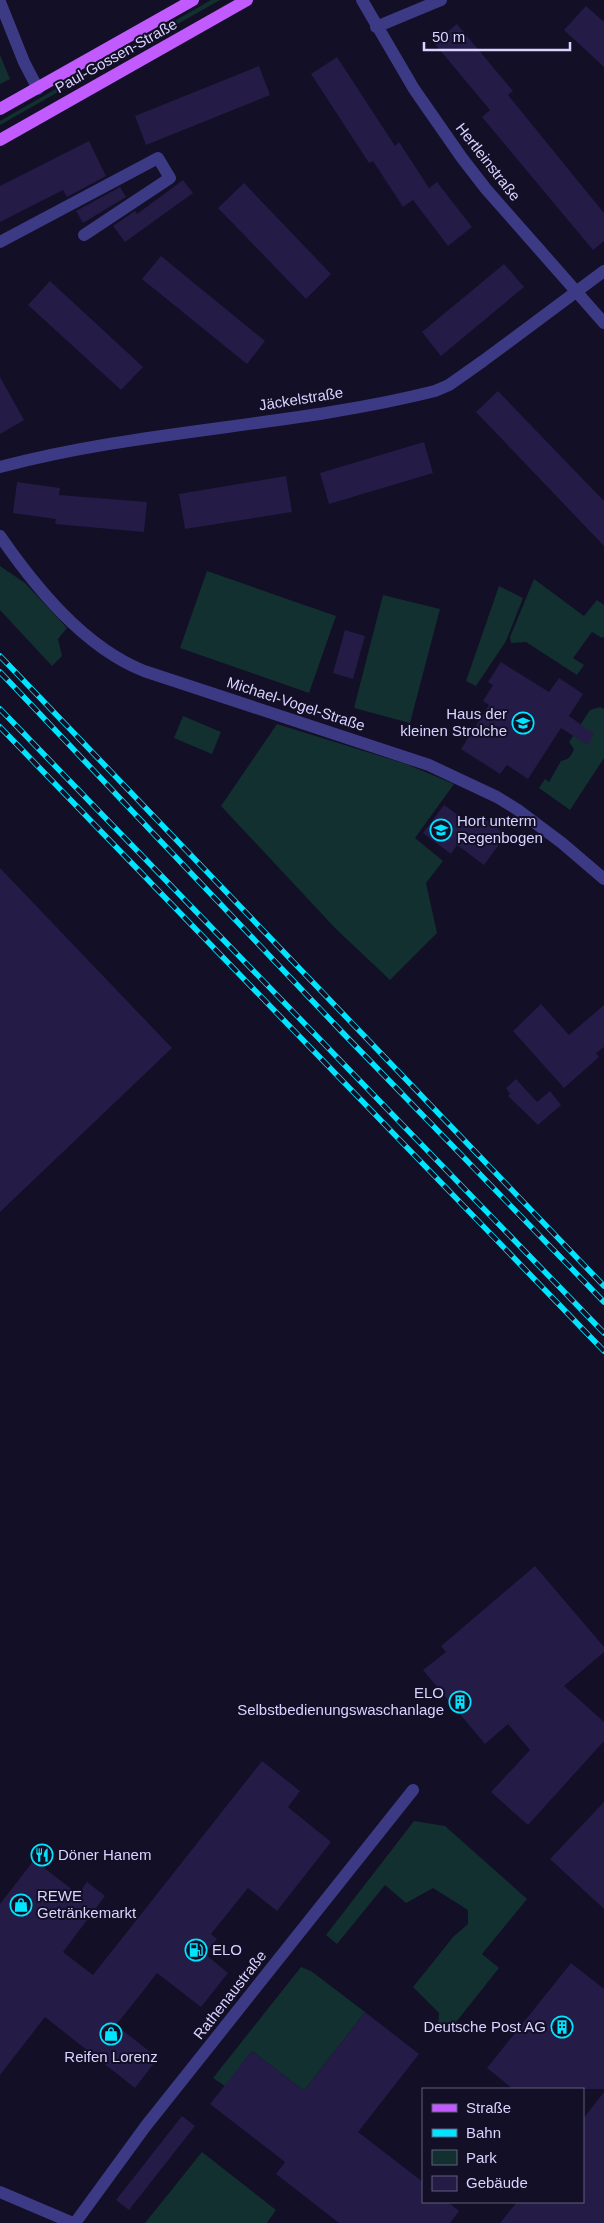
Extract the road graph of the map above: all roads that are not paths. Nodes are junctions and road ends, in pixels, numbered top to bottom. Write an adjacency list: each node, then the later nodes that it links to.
1 (192, 0): 8 (main road, Paul-Gossen-Straße)
2 (247, 0): 10 (main road, Paul-Gossen-Straße)
3 (352, 0): 6 (street, Hertleinstraße)
4 (441, 0): 7 (street)
5 (0, 2): 8 (street)
6 (363, 4): 7 (street, Hertleinstraße)
7 (376, 27): 14 (street, Hertleinstraße)
8 (38, 89): 9 (main road, Paul-Gossen-Straße)
9 (0, 109)
10 (0, 140)
11 (84, 235): 12 (street)
12 (0, 242)
13 (604, 271): 14 (street, Jäckelstraße)
14 (578, 291): 15 (street, Hertleinstraße); 16 (street, Jäckelstraße)
15 (604, 323)
16 (0, 467)
17 (0, 536): 18 (street, Michael-Vogel-Straße)
18 (604, 879)
19 (414, 1790): 21 (street, Rathenaustraße)
20 (0, 2192): 21 (street)
21 (74, 2223)

